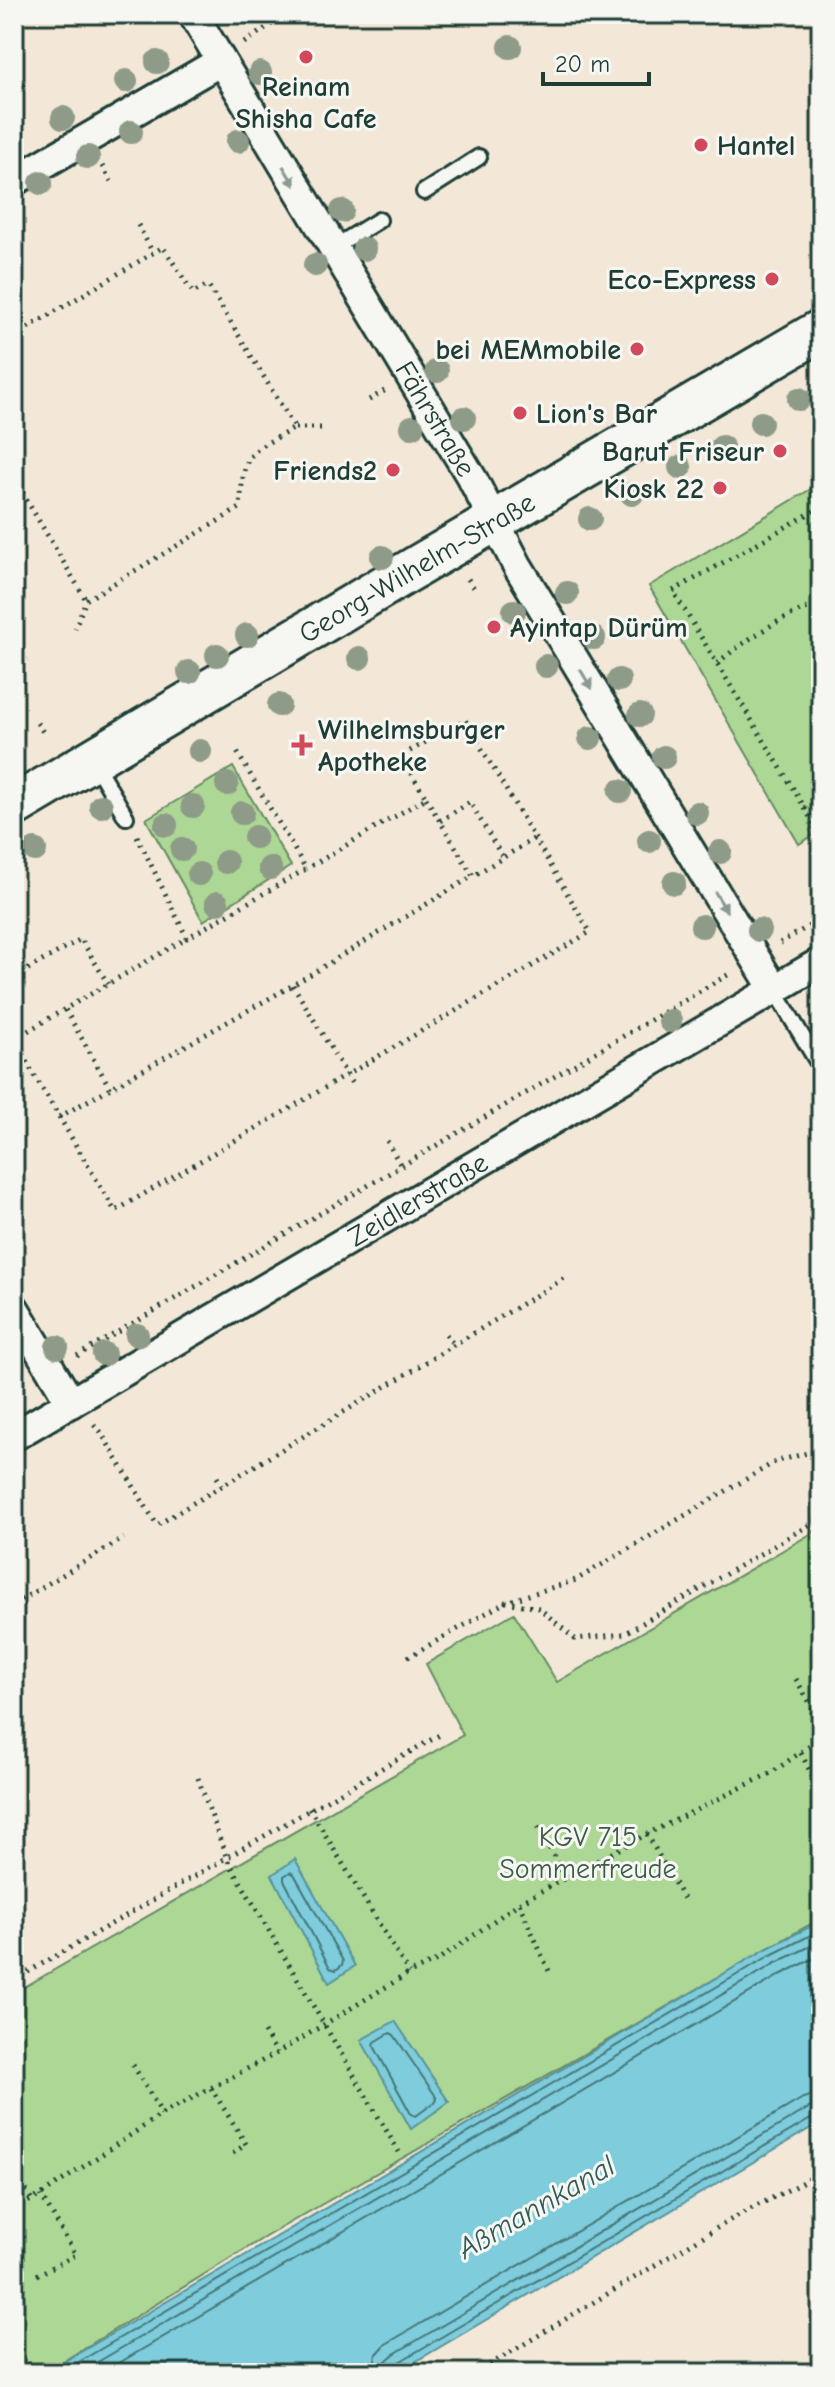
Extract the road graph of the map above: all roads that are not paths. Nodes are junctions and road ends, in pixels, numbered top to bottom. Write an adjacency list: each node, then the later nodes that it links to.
1 (193, 14): 2 (street, Fährstraße)
2 (221, 61): 4 (street); 7 (street, Fährstraße, one-way to 7)
3 (479, 157): 5 (lane)
4 (14, 181)
5 (424, 192)
6 (379, 220): 7 (lane)
7 (333, 248): 9 (street, Fährstraße)
8 (821, 330): 9 (street, Georg-Wilhelm-Straße)
9 (495, 521): 10 (street, Georg-Wilhelm-Straße); 14 (street, Fährstraße, one-way to 14)
10 (92, 759): 11 (street, Georg-Wilhelm-Straße); 12 (lane)
11 (14, 806)
12 (126, 817)
13 (821, 962): 14 (street, Zeidlerstraße)
14 (774, 989): 15 (lane); 17 (street, Zeidlerstraße)
15 (821, 1068)
16 (14, 1308): 17 (street)
17 (71, 1403): 18 (street, Zeidlerstraße)
18 (14, 1436)

